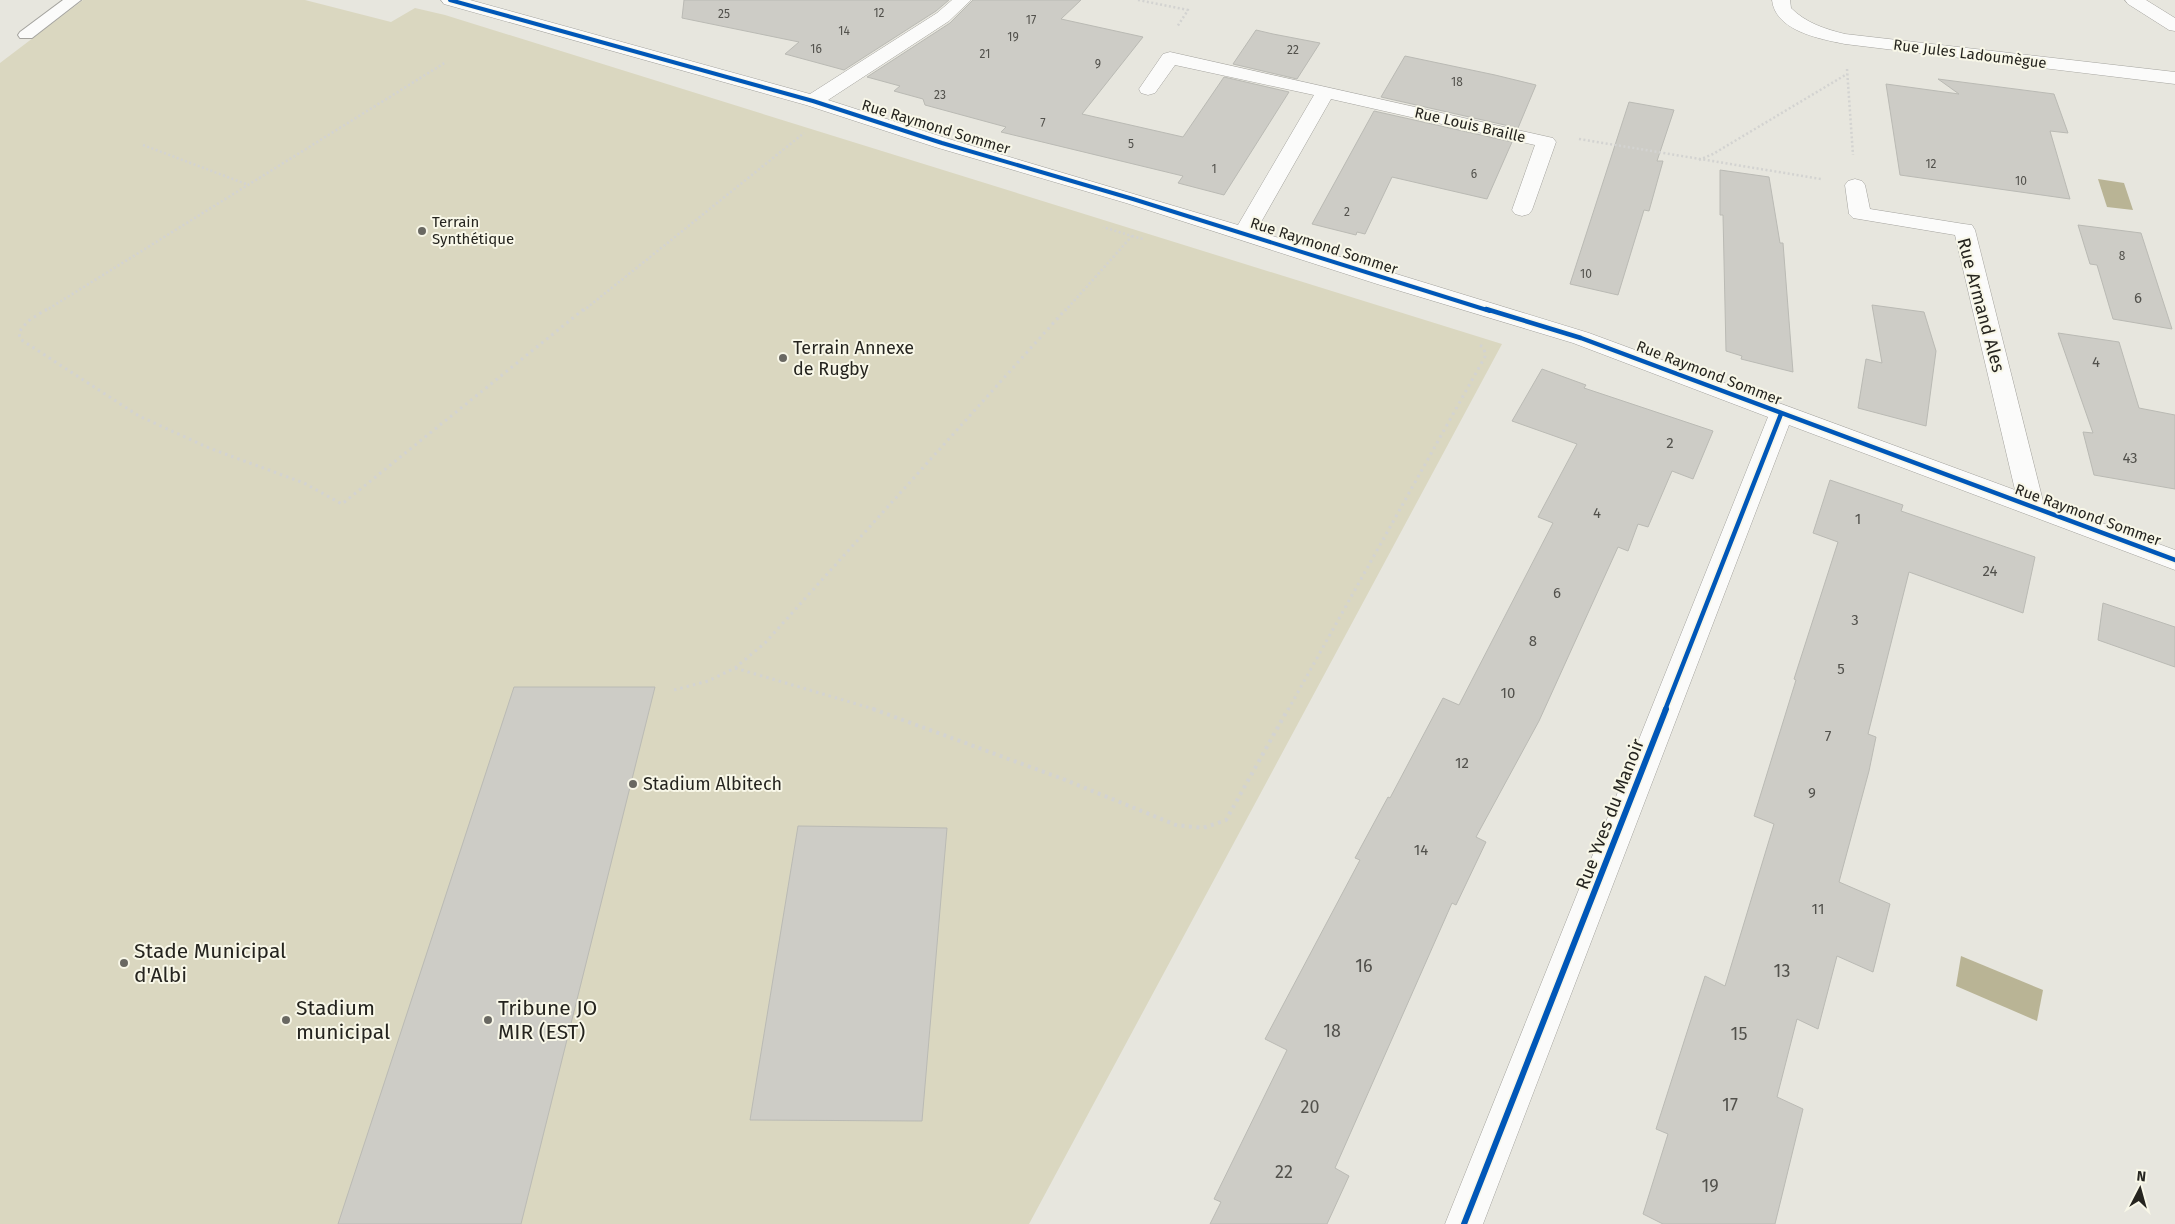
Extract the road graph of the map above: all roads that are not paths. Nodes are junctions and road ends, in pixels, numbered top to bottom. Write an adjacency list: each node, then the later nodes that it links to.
1 (73, 0): 7 (lane)
2 (450, 0): 11 (street, Rue Raymond Sommer)
3 (962, 0): 11 (street)
4 (1781, 0): 8 (street, Rue Jules Ladoumègue)
5 (2134, 0): 6 (street)
6 (2175, 26)
7 (26, 35)
8 (2175, 78)
9 (1148, 89): 10 (street, Rue Louis Braille)
10 (1325, 92): 13 (street, Rue Louis Braille); 14 (street)
11 (813, 101): 14 (street, Rue Raymond Sommer)
12 (1855, 185): 16 (street, Rue Armand Ales)
13 (1522, 210)
14 (1244, 234): 15 (street, Rue Raymond Sommer)
15 (1781, 414): 16 (street, Rue Raymond Sommer); 18 (street, Rue Yves du Manoir)
16 (2032, 507): 17 (street, Rue Raymond Sommer)
17 (2175, 560)
18 (1464, 1224)

